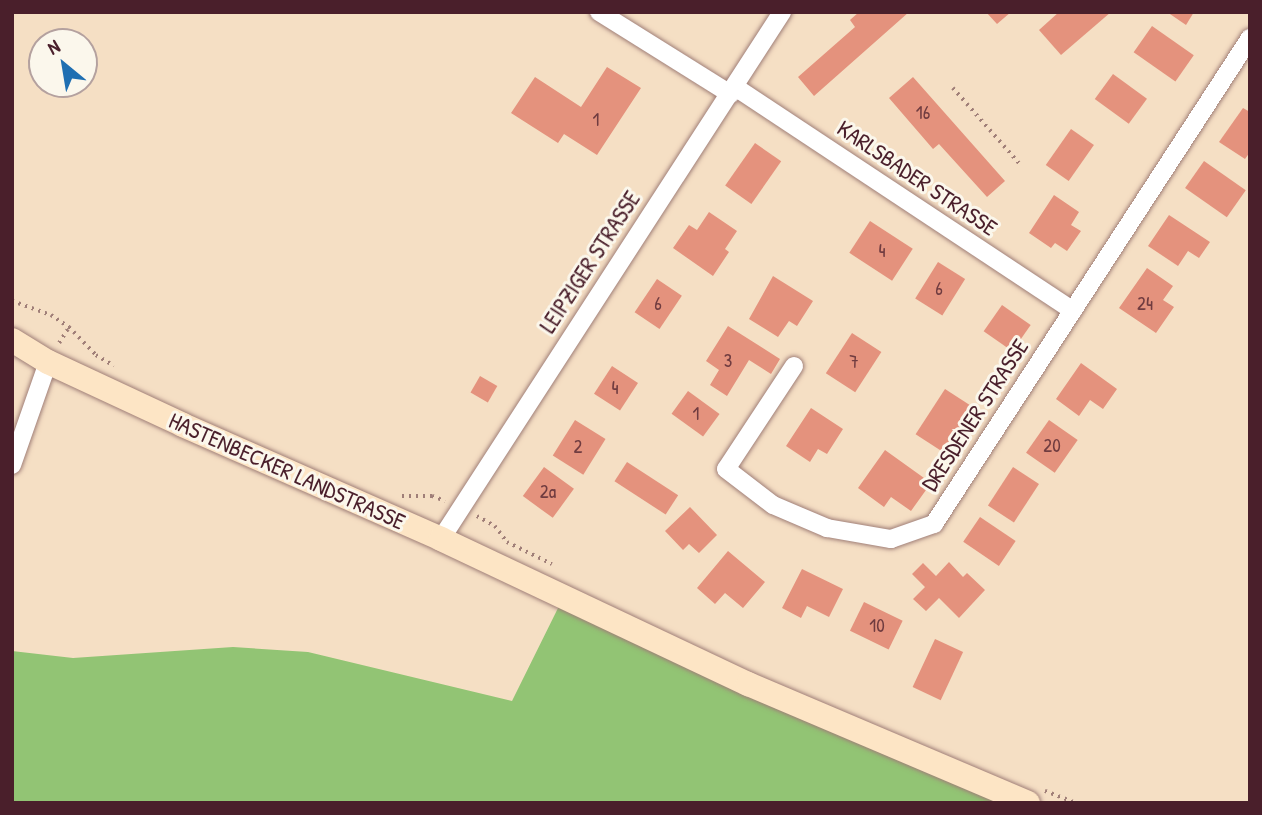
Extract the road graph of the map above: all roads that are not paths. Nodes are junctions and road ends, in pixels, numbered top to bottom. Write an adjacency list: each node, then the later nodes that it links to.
1 (599, 12): 4 (street, KARLSBADER STRASSE)
2 (782, 12): 4 (street, LEIPZIGER STRASSE)
3 (1250, 38): 5 (street, DRESDENER STRASSE)
4 (733, 91): 5 (street, KARLSBADER STRASSE); 10 (street, LEIPZIGER STRASSE)
5 (1073, 311): 8 (street, DRESDENER STRASSE)
6 (12, 340): 7 (main road, HASTENBECKER LANDSTRASSE)
7 (48, 362): 9 (street); 10 (main road, HASTENBECKER LANDSTRASSE)
8 (793, 366)
9 (12, 465)
10 (441, 540): 11 (main road, HASTENBECKER LANDSTRASSE)
11 (1028, 803)

